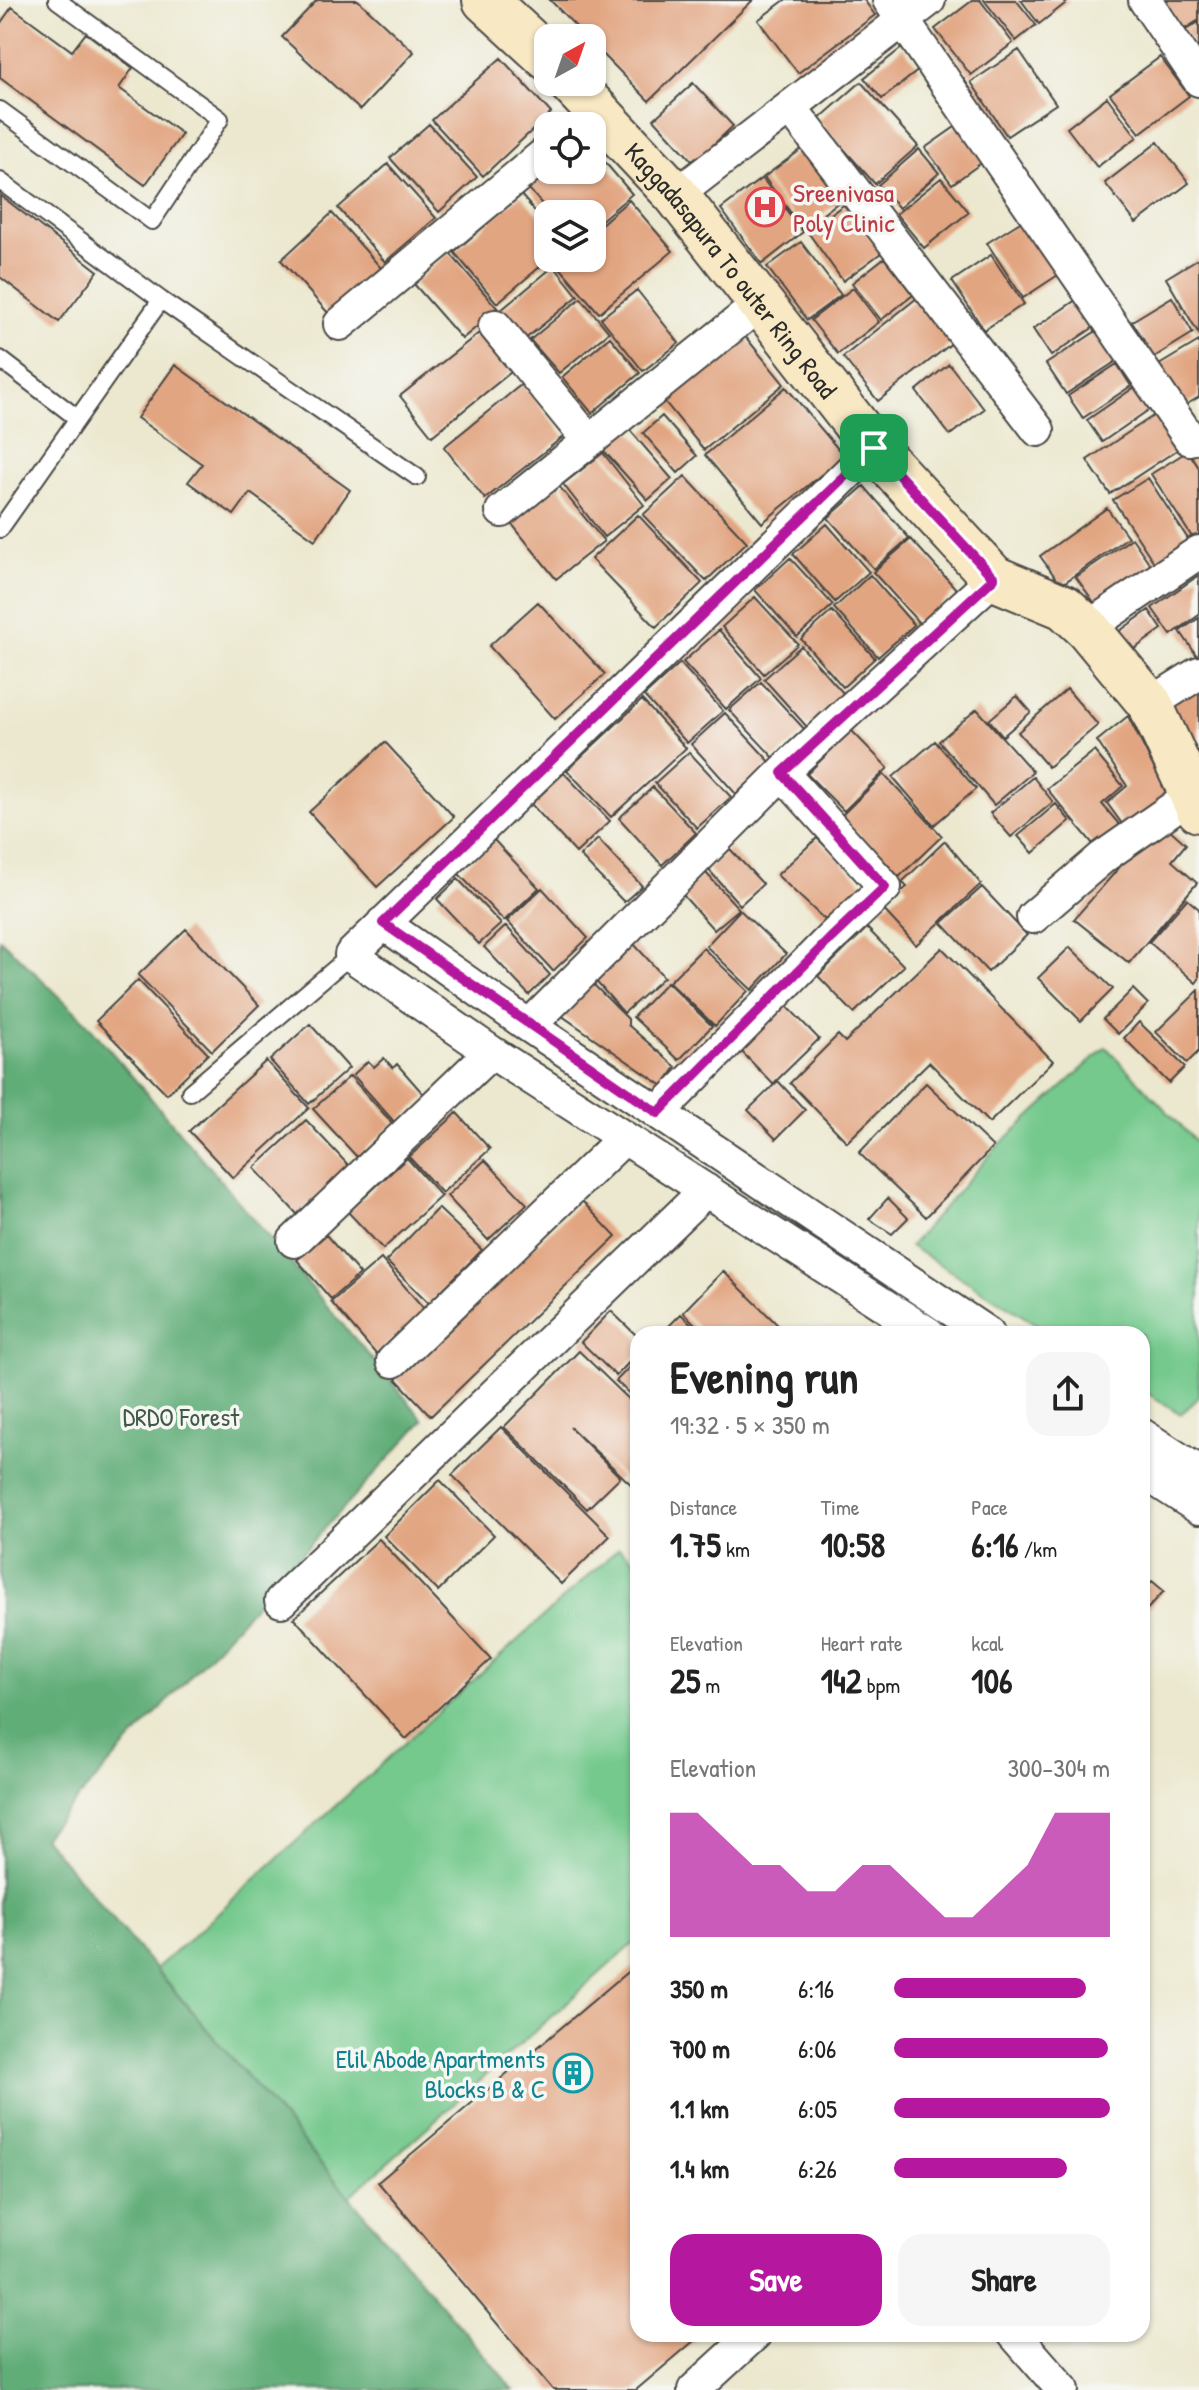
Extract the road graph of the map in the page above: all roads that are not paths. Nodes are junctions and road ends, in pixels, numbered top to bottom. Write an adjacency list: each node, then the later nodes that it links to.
1 (57, 0): 10 (lane)
2 (485, 0): 6 (street)
3 (929, 0): 5 (street)
4 (1145, 0): 7 (street)
5 (896, 10): 9 (street); 21 (street)
6 (534, 45)
7 (1199, 80)
8 (582, 106): 13 (street, Kaggadasapura To outer Ring Road)
9 (790, 107): 13 (street); 20 (street)
10 (0, 110)
11 (534, 163): 16 (street)
12 (0, 181): 14 (lane)
13 (676, 195): 15 (street, Kaggadasapura To outer Ring Road)
14 (161, 300): 19 (lane); 24 (lane)
15 (761, 303): 22 (street); 23 (street, Kaggadasapura To outer Ring Road)
16 (340, 324)
17 (495, 326): 22 (street)
18 (0, 359): 19 (lane)
19 (77, 418): 26 (lane)
20 (1038, 430)
21 (1190, 439)
22 (589, 441): 25 (street)
23 (874, 448): 28 (street, Kaggadasapura To outer Ring Road); 35 (street)
24 (417, 477)
25 (502, 511)
26 (0, 529)
27 (1199, 552): 29 (street)
28 (994, 578): 29 (street, Kaggadasapura To outer Ring Road); 32 (street)
29 (1087, 628): 31 (street, Kaggadasapura To outer Ring Road)
30 (1199, 673): 31 (street)
31 (1150, 704): 33 (street, Kaggadasapura To outer Ring Road)
32 (782, 773): 37 (street); 40 (street)
33 (1196, 802): 34 (street)
34 (1033, 917)
35 (383, 923): 36 (street); 37 (street)
36 (351, 955): 38 (street); 39 (lane)
37 (529, 1026): 40 (street)
38 (491, 1052): 41 (street); 43 (street)
39 (190, 1092)
40 (658, 1113): 44 (street)
41 (624, 1138): 42 (street); 47 (street)
42 (706, 1190): 45 (street); 52 (street)
43 (294, 1241)
44 (916, 1287): 45 (street); 46 (street)
45 (891, 1325)
46 (976, 1326)
47 (393, 1361)
48 (1150, 1440): 49 (street)
49 (1199, 1472)
50 (1150, 1476): 51 (street)
51 (1199, 1508)
52 (281, 1601)
53 (746, 2342): 55 (street)
54 (1021, 2342): 56 (street)
55 (694, 2390)
56 (1063, 2390)

